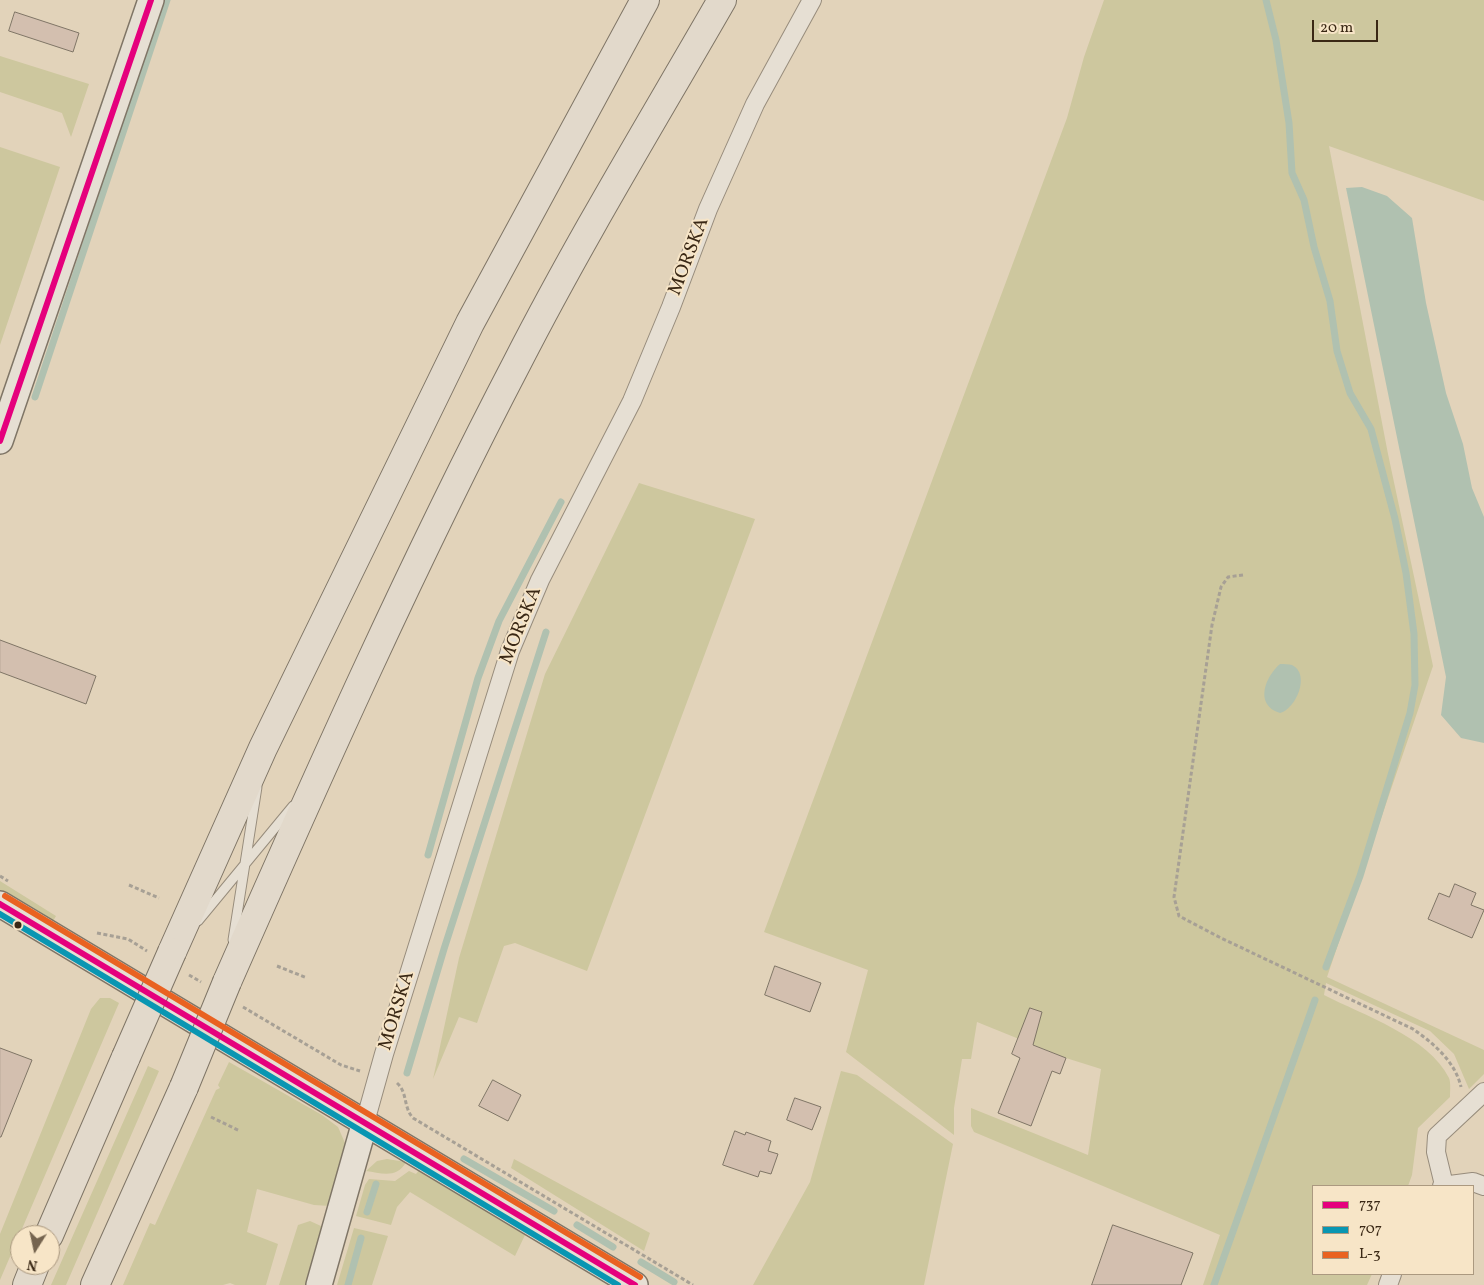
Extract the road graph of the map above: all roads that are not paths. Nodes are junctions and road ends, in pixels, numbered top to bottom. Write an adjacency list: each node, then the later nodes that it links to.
1 (151, 0): 5 (main road)
2 (645, 0): 6 (highway)
3 (722, 0): 7 (highway)
4 (812, 0): 13 (street, MORSKA)
5 (0, 442)
6 (263, 748): 8 (lane); 10 (highway)
7 (318, 777): 8 (lane); 11 (highway)
8 (246, 863): 10 (lane); 11 (lane)
9 (0, 904): 13 (main road)
10 (172, 952): 17 (highway, bridge)
11 (227, 982): 18 (highway, bridge)
12 (1484, 1092): 14 (street)
13 (365, 1122): 19 (main road, MORSKA); 20 (main road)
14 (1443, 1185)
15 (1450, 1185): 16 (street)
16 (1484, 1186)
17 (53, 1225)
18 (95, 1285)
19 (319, 1285)
20 (636, 1285)

